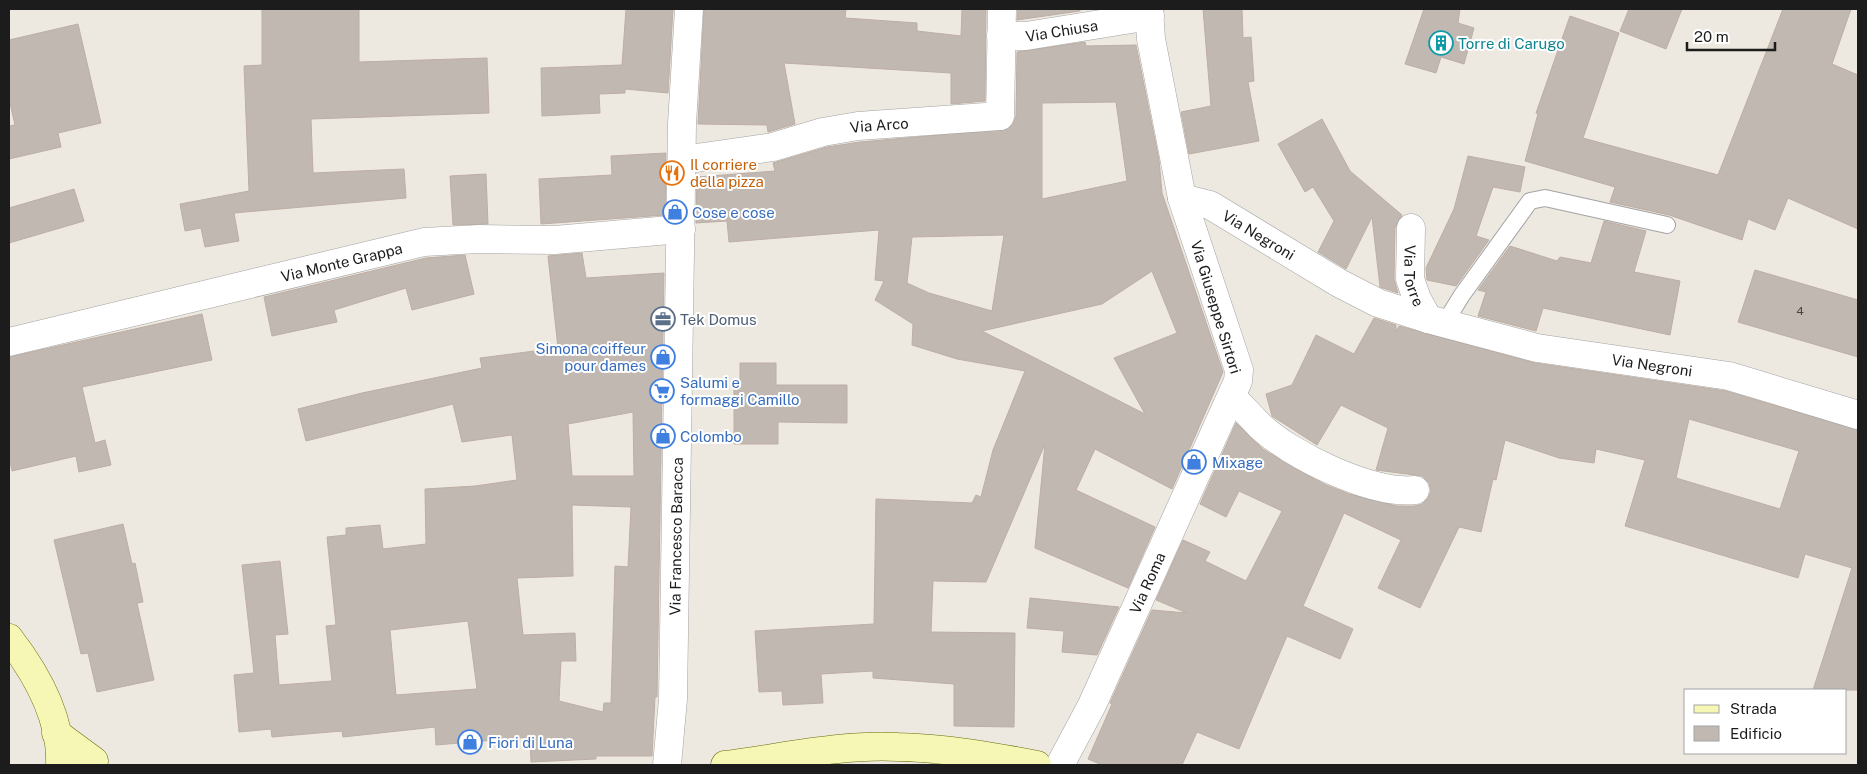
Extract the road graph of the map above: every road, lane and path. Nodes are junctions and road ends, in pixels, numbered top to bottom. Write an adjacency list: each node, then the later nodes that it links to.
1 (689, 9): 5 (street, Via Francesco Baracca)
2 (1002, 9): 4 (street, Via Chiusa)
3 (1150, 12): 4 (street, Via Chiusa); 6 (street, Via Giuseppe Sirtori)
4 (1001, 36): 5 (street, Via Arco)
5 (682, 160): 9 (street, Via Francesco Baracca)
6 (1182, 198): 10 (street, Via Negroni); 12 (street, Via Giuseppe Sirtori)
7 (1667, 226): 10 (lane)
8 (1411, 228): 10 (street, Via Torre)
9 (681, 229): 11 (street, Via Monte Grappa); 20 (street, Via Francesco Baracca)
10 (1436, 322): 13 (street, Via Negroni)
11 (9, 342)
12 (1232, 398): 14 (street); 23 (street, Via Roma)
13 (1858, 415)
14 (1415, 490)
15 (9, 638): 16 (street)
16 (56, 733): 18 (street); 19 (street)
17 (930, 757): 21 (street); 22 (street)
18 (92, 764)
19 (60, 765)
20 (667, 765)
21 (724, 765)
22 (1037, 765)
23 (1060, 765)

